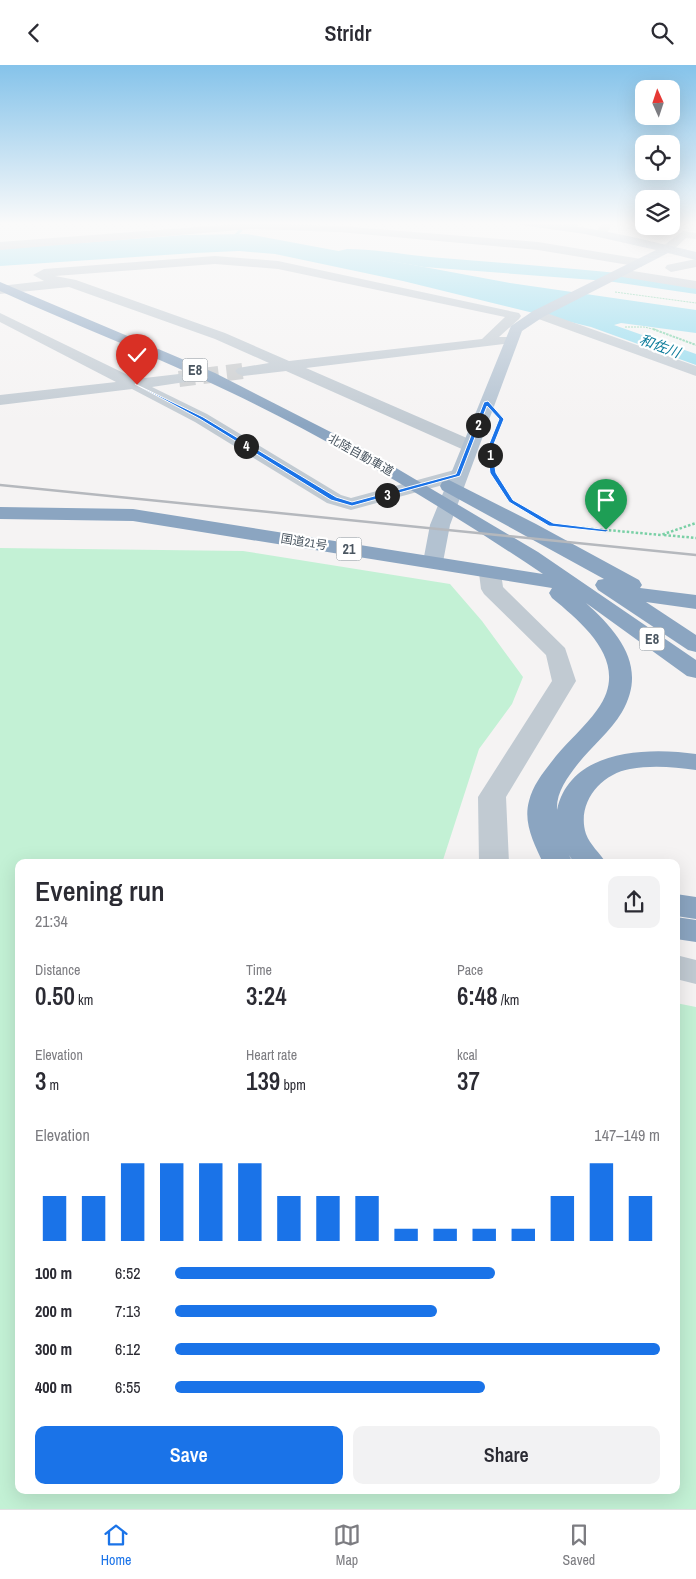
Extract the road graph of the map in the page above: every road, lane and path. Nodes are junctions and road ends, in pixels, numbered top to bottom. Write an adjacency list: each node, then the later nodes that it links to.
1 (3, 289): 23 (highway, E8)
2 (31, 289): 24 (highway, 北陸自動車道 / E8)
3 (89, 289): 15 (street)
4 (394, 289): 13 (street)
5 (587, 289): 8 (main road)
6 (608, 289): 7 (path)
7 (696, 303)
8 (540, 313): 11 (street); 12 (main road)
9 (0, 317): 19 (street)
10 (624, 327): 11 (street); 14 (path)
11 (601, 335): 17 (street)
12 (510, 339): 13 (street); 21 (main road)
13 (490, 341): 15 (street)
14 (695, 345)
15 (291, 366): 16 (street); 21 (street)
16 (243, 371)
17 (696, 371)
18 (179, 379): 19 (street)
19 (137, 385): 20 (street); 24 (street)
20 (0, 400)
21 (470, 446): 24 (main road)
22 (489, 449): 25 (path)
23 (371, 463): 35 (highway, 北陸自動車道 / E8); 38 (highway)
24 (452, 480): 31 (main road); 33 (highway); 34 (highway, 北陸自動車道 / E8)
25 (511, 501)
26 (0, 513): 31 (highway, 国道21号 / 21)
27 (696, 523): 29 (path)
28 (560, 526): 29 (path)
29 (661, 535): 30 (path)
30 (696, 538)
31 (433, 562): 32 (highway, 国道21号 / 21)
32 (490, 573): 33 (highway, 国道21号 / 21); 37 (street)
33 (690, 613)
34 (696, 645)
35 (696, 671)
36 (696, 762): 39 (highway)
37 (494, 859)
38 (555, 859)
39 (588, 859)
40 (680, 906): 41 (highway)
41 (696, 908)
42 (680, 929): 43 (highway)
43 (696, 931)
44 (680, 968): 45 (street)
45 (696, 972)

